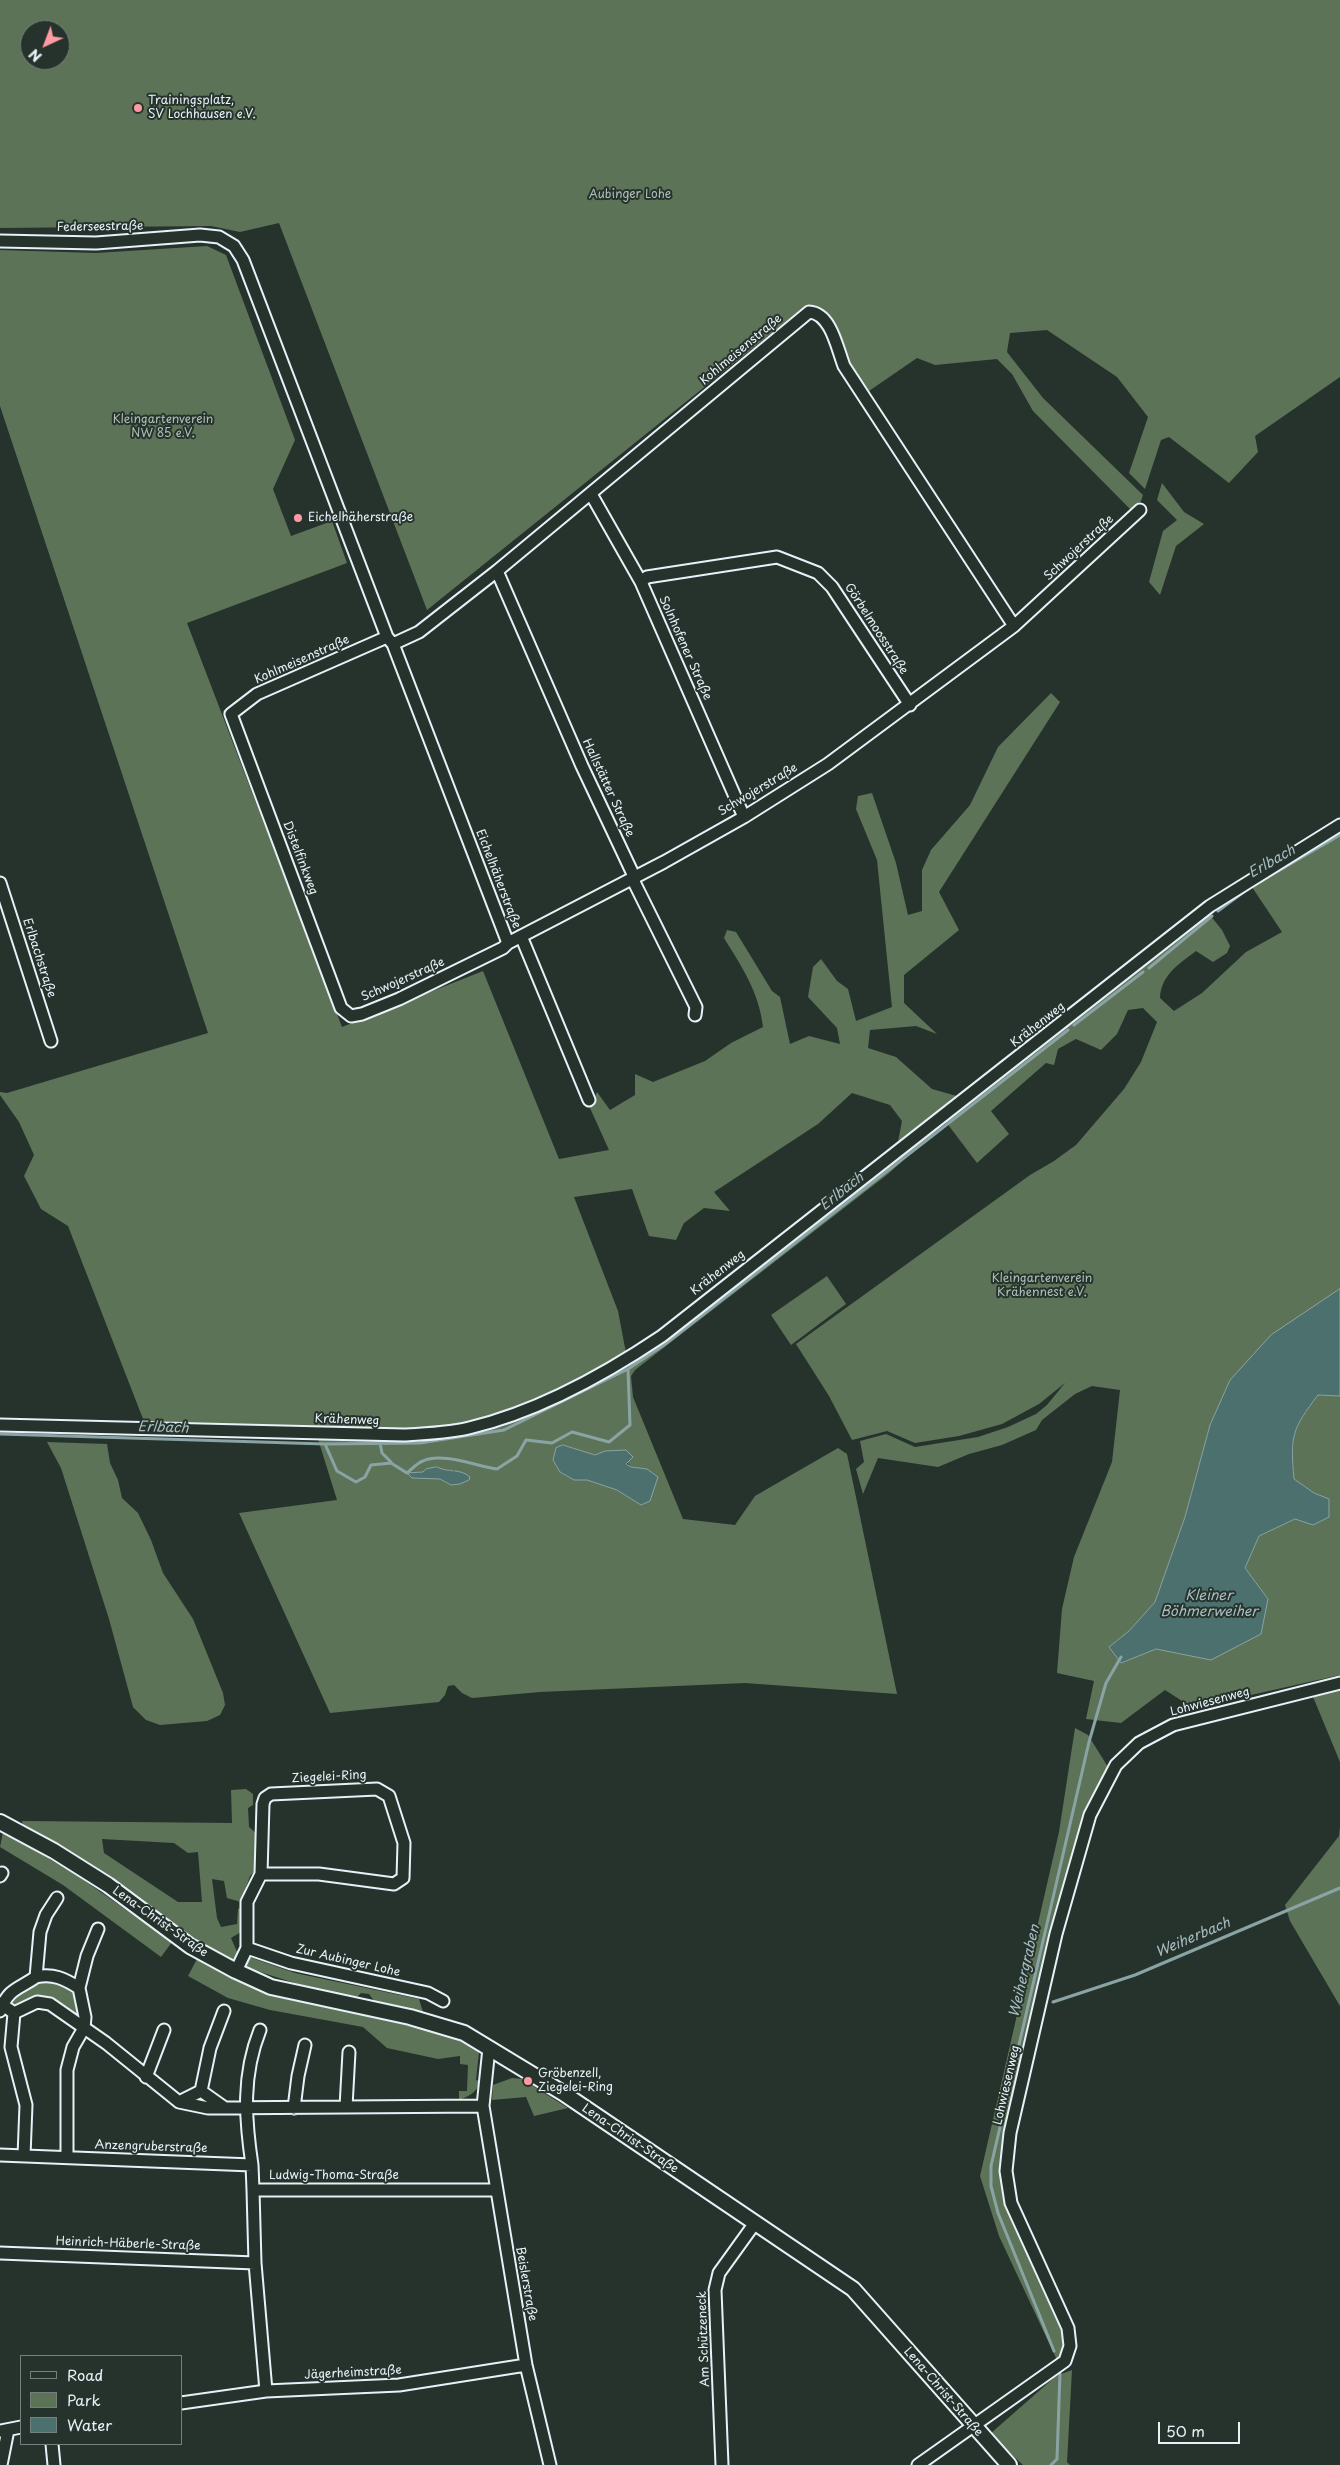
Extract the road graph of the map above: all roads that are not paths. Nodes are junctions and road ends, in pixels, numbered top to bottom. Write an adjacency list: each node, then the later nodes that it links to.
1 (200, 235): 2 (street, Federseestraße); 8 (street, Eichelhäherstraße)
2 (0, 241)
3 (591, 494): 5 (street, Kohlmeisenstraße); 6 (street, Solnhofener Straße); 7 (street, Kohlmeisenstraße)
4 (1140, 510): 7 (street, Schwojerstraße)
5 (497, 571): 8 (street, Kohlmeisenstraße); 13 (street, Hallstätter Straße)
6 (641, 582): 9 (street, Görbelmoosstraße); 11 (street, Solnhofener Straße)
7 (1014, 626): 9 (street, Schwojerstraße)
8 (390, 640): 10 (street, Kohlmeisenstraße); 16 (street, Eichelhäherstraße)
9 (910, 705): 11 (street, Schwojerstraße)
10 (231, 714): 17 (street, Distelfinkweg)
11 (744, 817): 13 (street, Schwojerstraße)
12 (1340, 825): 21 (street, Krähenweg)
13 (634, 878): 15 (street, Schwojerstraße); 18 (street, Hallstätter Straße)
14 (0, 883): 19 (street, Erlbachstraße)
15 (521, 936): 16 (street, Schwojerstraße); 20 (street, Eichelhäherstraße)
16 (508, 943): 17 (street, Schwojerstraße)
17 (344, 1012)
18 (696, 1016)
19 (51, 1041)
20 (590, 1100)
21 (0, 1426)
22 (1340, 1683): 62 (street, Lohwiesenweg)
23 (0, 1822): 28 (street, Lena-Christ-Straße)
24 (261, 1874): 24 (street, Ziegelei-Ring); 27 (street, Ziegelei-Ring)
25 (57, 1898): 29 (street)
26 (98, 1928): 30 (street)
27 (247, 1948): 28 (street, Ziegelei-Ring); 31 (street, Zur Aubinger Lohe)
28 (236, 1971): 39 (street, Lena-Christ-Straße)
29 (36, 1978): 30 (street); 32 (street)
30 (79, 1988): 35 (street)
31 (443, 2001)
32 (1, 2007): 34 (street)
33 (224, 2011): 42 (street)
34 (14, 2013): 35 (street); 50 (street)
35 (84, 2028): 41 (street); 51 (street)
36 (164, 2030): 41 (street)
37 (260, 2030): 45 (street)
38 (305, 2045): 48 (street)
39 (489, 2048): 44 (street, Beislerstraße); 55 (street, Lena-Christ-Straße)
40 (349, 2052): 46 (street)
41 (146, 2077): 43 (street)
42 (201, 2091): 43 (street); 47 (street)
43 (179, 2102): 47 (street)
44 (482, 2106): 46 (street); 54 (street, Beislerstraße)
45 (245, 2107): 47 (street); 48 (street); 52 (street)
46 (346, 2107): 48 (street)
47 (225, 2108)
48 (294, 2108)
49 (0, 2155): 50 (street, Anzengruberstraße)
50 (24, 2156): 51 (street, Anzengruberstraße)
51 (67, 2157): 52 (street, Anzengruberstraße)
52 (252, 2165): 53 (street)
53 (254, 2190): 54 (street, Ludwig-Thoma-Straße); 57 (street, Ludwig-Thoma-Straße)
54 (497, 2190): 58 (street, Beislerstraße)
55 (755, 2224): 62 (street, Lena-Christ-Straße); 68 (street, Am Schützeneck)
56 (0, 2253): 57 (street, Heinrich-Häberle-Straße)
57 (255, 2263): 59 (street, Ludwig-Thoma-Straße)
58 (526, 2365): 59 (street, Jägerheimstraße); 67 (street, Beislerstraße)
59 (266, 2392): 60 (street, Jägerheimstraße)
60 (182, 2403)
61 (20, 2427): 63 (street)
62 (973, 2427): 69 (street, Lohwiesenweg); 70 (street, Lena-Christ-Straße)
63 (4, 2430): 65 (street)
64 (52, 2445): 66 (street)
65 (0, 2465)
66 (54, 2465)
67 (550, 2465)
68 (722, 2465)
69 (918, 2465)
70 (1009, 2465)

